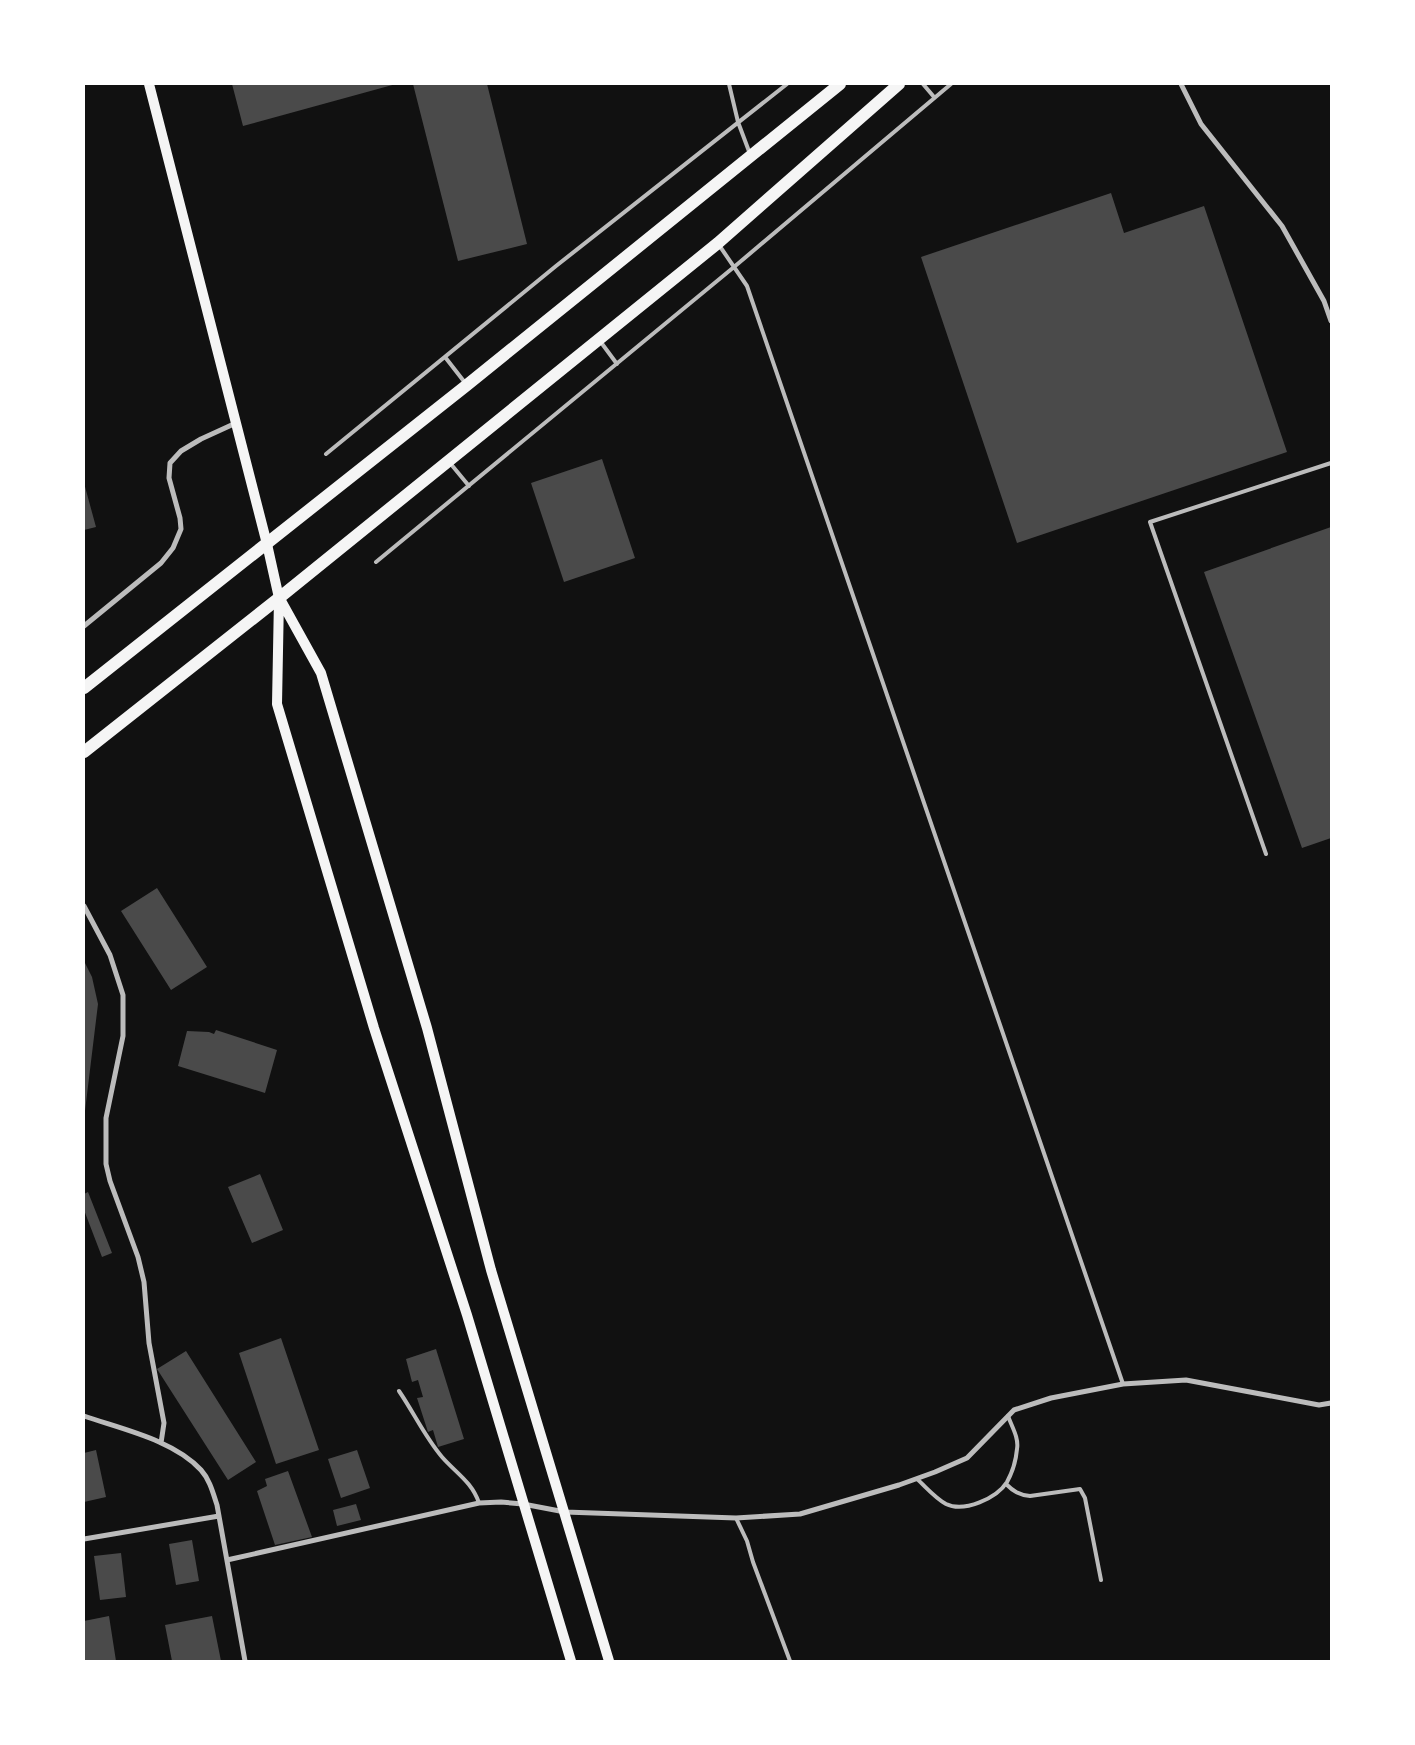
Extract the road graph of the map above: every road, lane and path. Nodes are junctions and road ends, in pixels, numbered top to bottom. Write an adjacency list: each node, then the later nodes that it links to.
1 (149, 84): 19 (main road)
2 (729, 84): 10 (lane)
3 (787, 84): 10 (lane)
4 (840, 84): 11 (main road)
5 (899, 84): 12 (main road)
6 (923, 84): 9 (lane)
7 (951, 84): 9 (lane)
8 (1181, 84): 14 (street)
9 (934, 97): 13 (lane)
10 (738, 122): 11 (lane); 16 (lane)
11 (751, 156): 18 (main road)
12 (718, 243): 13 (lane); 15 (main road)
13 (734, 267): 17 (lane); 32 (lane)
14 (1331, 321)
15 (598, 339): 17 (lane); 21 (main road)
16 (444, 356): 18 (lane); 20 (lane)
17 (617, 364): 23 (lane)
18 (467, 385): 24 (main road)
19 (236, 423): 24 (main road); 27 (street)
20 (326, 454)
21 (448, 461): 23 (lane); 26 (main road)
22 (1331, 463): 30 (lane)
23 (469, 486): 25 (lane)
24 (267, 544): 26 (main road); 28 (main road)
25 (376, 562)
26 (279, 598): 29 (main road); 41 (main road); 42 (main road)
27 (84, 626)
28 (84, 688)
29 (84, 752)
30 (1266, 854)
31 (84, 906): 37 (street)
32 (1123, 1384): 34 (street); 36 (street)
33 (399, 1390): 40 (lane)
34 (1331, 1402)
35 (84, 1416): 37 (street)
36 (1008, 1416): 38 (street); 39 (lane)
37 (161, 1443): 43 (street)
38 (917, 1478): 39 (lane); 44 (street)
39 (1006, 1484): 47 (lane)
40 (479, 1503): 41 (street); 46 (street)
41 (523, 1504): 42 (street); 49 (main road)
42 (565, 1512): 44 (street); 50 (main road)
43 (219, 1516): 45 (street); 46 (street)
44 (736, 1518): 51 (lane)
45 (84, 1539)
46 (227, 1560): 48 (street)
47 (1101, 1580)
48 (246, 1661)
49 (570, 1661)
50 (609, 1661)
51 (790, 1661)

